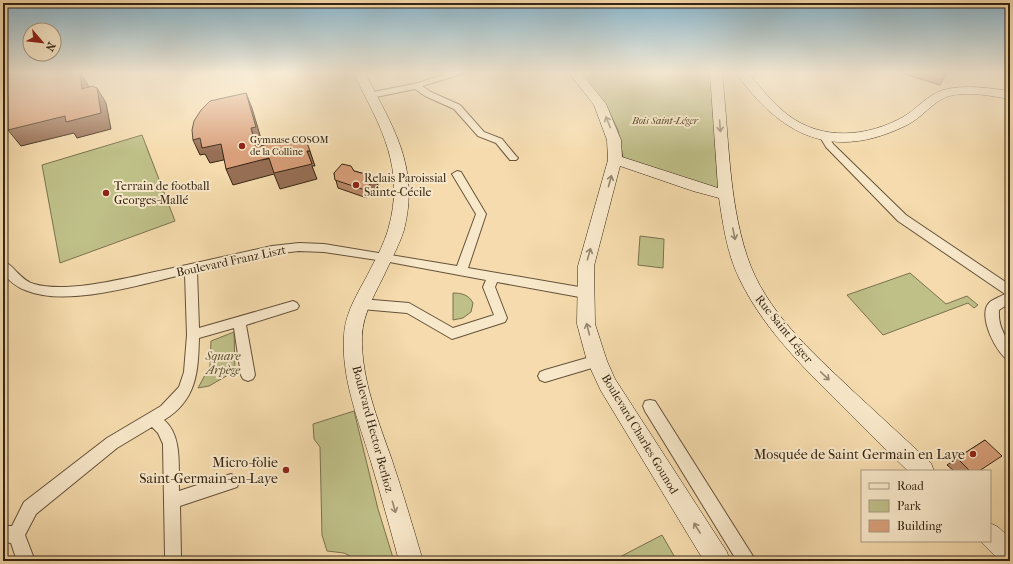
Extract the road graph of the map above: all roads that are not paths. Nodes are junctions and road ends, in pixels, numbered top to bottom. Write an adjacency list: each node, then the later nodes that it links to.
1 (374, 99): 12 (street, Boulevard Hector Berlioz)
2 (440, 99): 8 (street)
3 (596, 99): 9 (street, Boulevard Charles Gounod, one-way to 3)
4 (718, 99): 11 (street, Rue Saint Léger, one-way to 11)
5 (765, 99): 7 (street)
6 (935, 99): 7 (street)
7 (825, 137): 17 (street)
8 (513, 158)
9 (615, 160): 11 (street); 18 (street, Boulevard Charles Gounod, one-way to 9)
10 (457, 174): 15 (street)
11 (726, 196): 30 (street, Rue Saint Léger, one-way to 30)
12 (384, 257): 14 (street, Boulevard Franz Liszt); 15 (street, Boulevard Franz Liszt); 20 (street, Boulevard Hector Berlioz)
13 (3, 266): 14 (street, Boulevard Franz Liszt)
14 (191, 268): 23 (street)
15 (461, 270): 16 (street, Boulevard Franz Liszt)
16 (493, 276): 18 (street, Boulevard Franz Liszt); 20 (street)
17 (1010, 291)
18 (585, 293): 25 (street, Boulevard Charles Gounod, one-way to 18)
19 (1010, 297): 24 (street)
20 (361, 304): 38 (street, Boulevard Hector Berlioz, one-way to 38)
21 (293, 306): 22 (street)
22 (239, 322): 23 (street); 26 (street)
23 (193, 335): 29 (street)
24 (1010, 355)
25 (598, 361): 27 (street); 39 (street, Boulevard Charles Gounod, one-way to 25)
26 (248, 375)
27 (545, 376)
28 (650, 406): 40 (street)
29 (153, 419): 32 (street); 33 (street)
30 (922, 470)
31 (231, 482): 32 (street)
32 (172, 501): 36 (street)
33 (10, 535): 37 (street)
34 (991, 536): 35 (street)
35 (1010, 554)
36 (173, 556)
37 (26, 561)
38 (411, 561)
39 (718, 561)
40 (747, 561)

